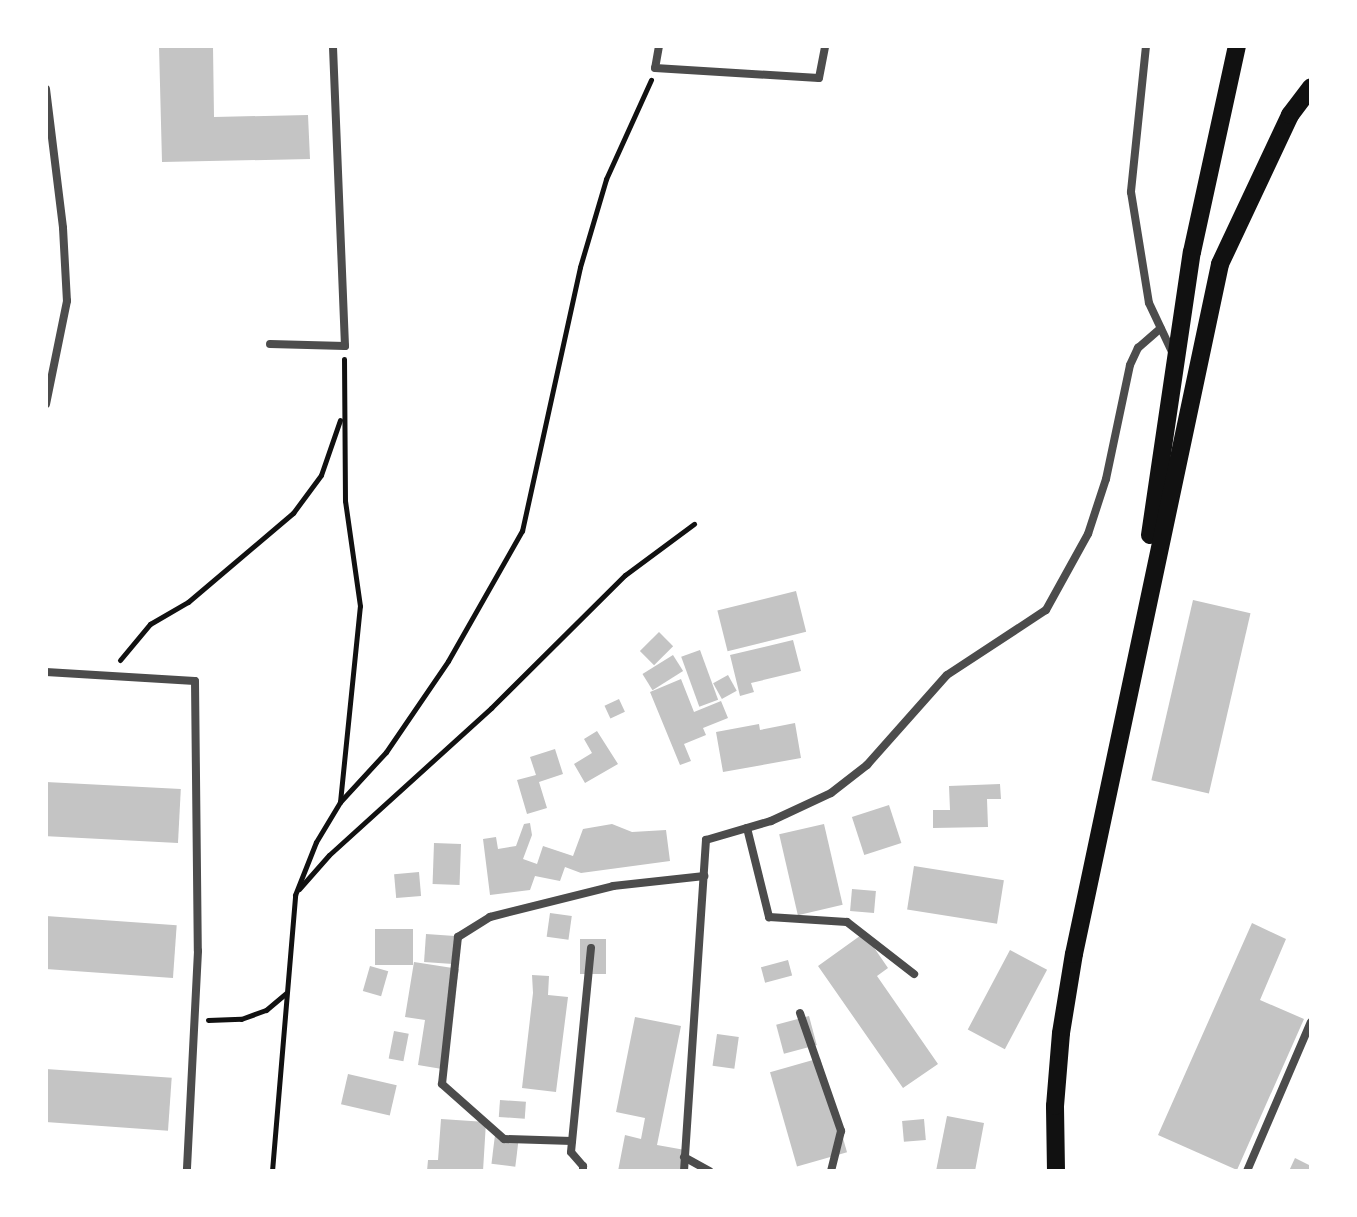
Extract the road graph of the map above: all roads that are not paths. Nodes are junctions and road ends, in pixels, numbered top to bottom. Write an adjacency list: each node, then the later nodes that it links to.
1 (333, 46): 9 (street)
2 (659, 46): 3 (street)
3 (825, 46)
4 (1146, 46): 8 (street)
5 (1237, 46): 10 (main road)
6 (1311, 87): 13 (main road)
7 (46, 89): 11 (street)
8 (1161, 328): 10 (street); 14 (street)
9 (270, 344)
10 (1176, 360): 13 (main road)
11 (46, 404)
12 (46, 672): 22 (street)
13 (1126, 702): 27 (main road)
14 (747, 828): 15 (street); 17 (street)
15 (704, 876): 20 (street); 21 (street)
16 (591, 948): 20 (street)
17 (914, 974)
18 (800, 1013): 26 (street)
19 (1311, 1022): 28 (street)
20 (572, 1141): 23 (street)
21 (684, 1157): 24 (street); 25 (street)
22 (187, 1171)
23 (583, 1171)
24 (684, 1171)
25 (709, 1171)
26 (831, 1171)
27 (1056, 1171)
28 (1247, 1171)

